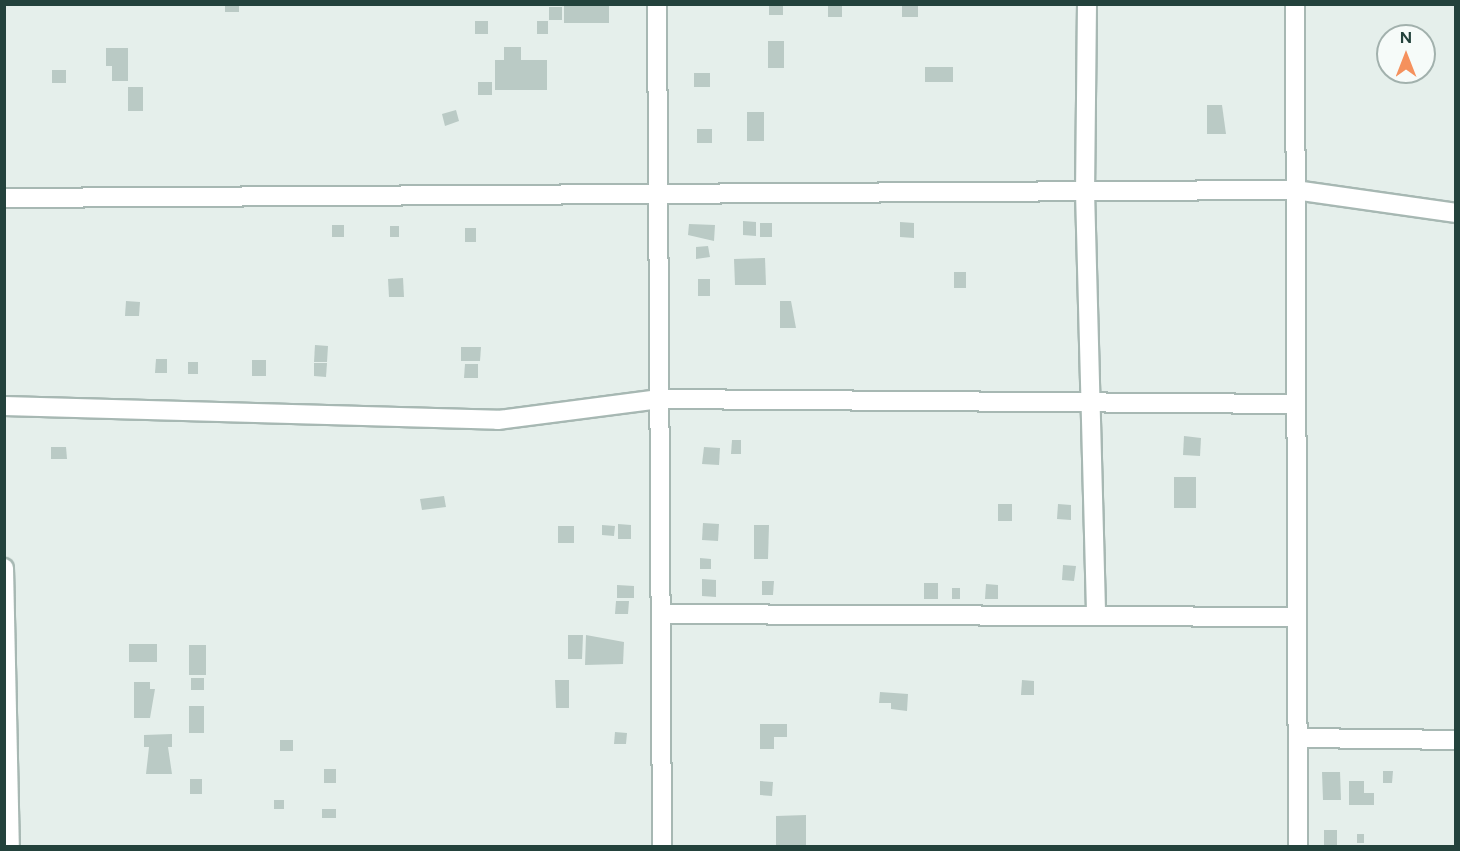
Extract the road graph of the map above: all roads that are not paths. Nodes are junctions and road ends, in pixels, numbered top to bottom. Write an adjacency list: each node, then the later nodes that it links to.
1 (657, 4): 6 (street)
2 (1087, 4): 5 (street)
3 (1295, 4): 4 (street)
4 (1295, 190): 5 (street); 8 (street); 11 (street)
5 (1085, 191): 6 (street); 10 (street)
6 (659, 194): 7 (street); 9 (street)
7 (4, 198)
8 (1455, 213)
9 (660, 399): 10 (street); 12 (street); 14 (street)
10 (1090, 402): 11 (street); 15 (street)
11 (1296, 404): 16 (street)
12 (4, 406)
13 (4, 568): 19 (street)
14 (661, 614): 15 (street); 20 (street)
15 (1096, 616): 16 (street)
16 (1298, 617): 17 (street)
17 (1298, 738): 18 (street); 21 (street)
18 (1455, 740)
19 (10, 846)
20 (662, 846)
21 (1298, 846)

